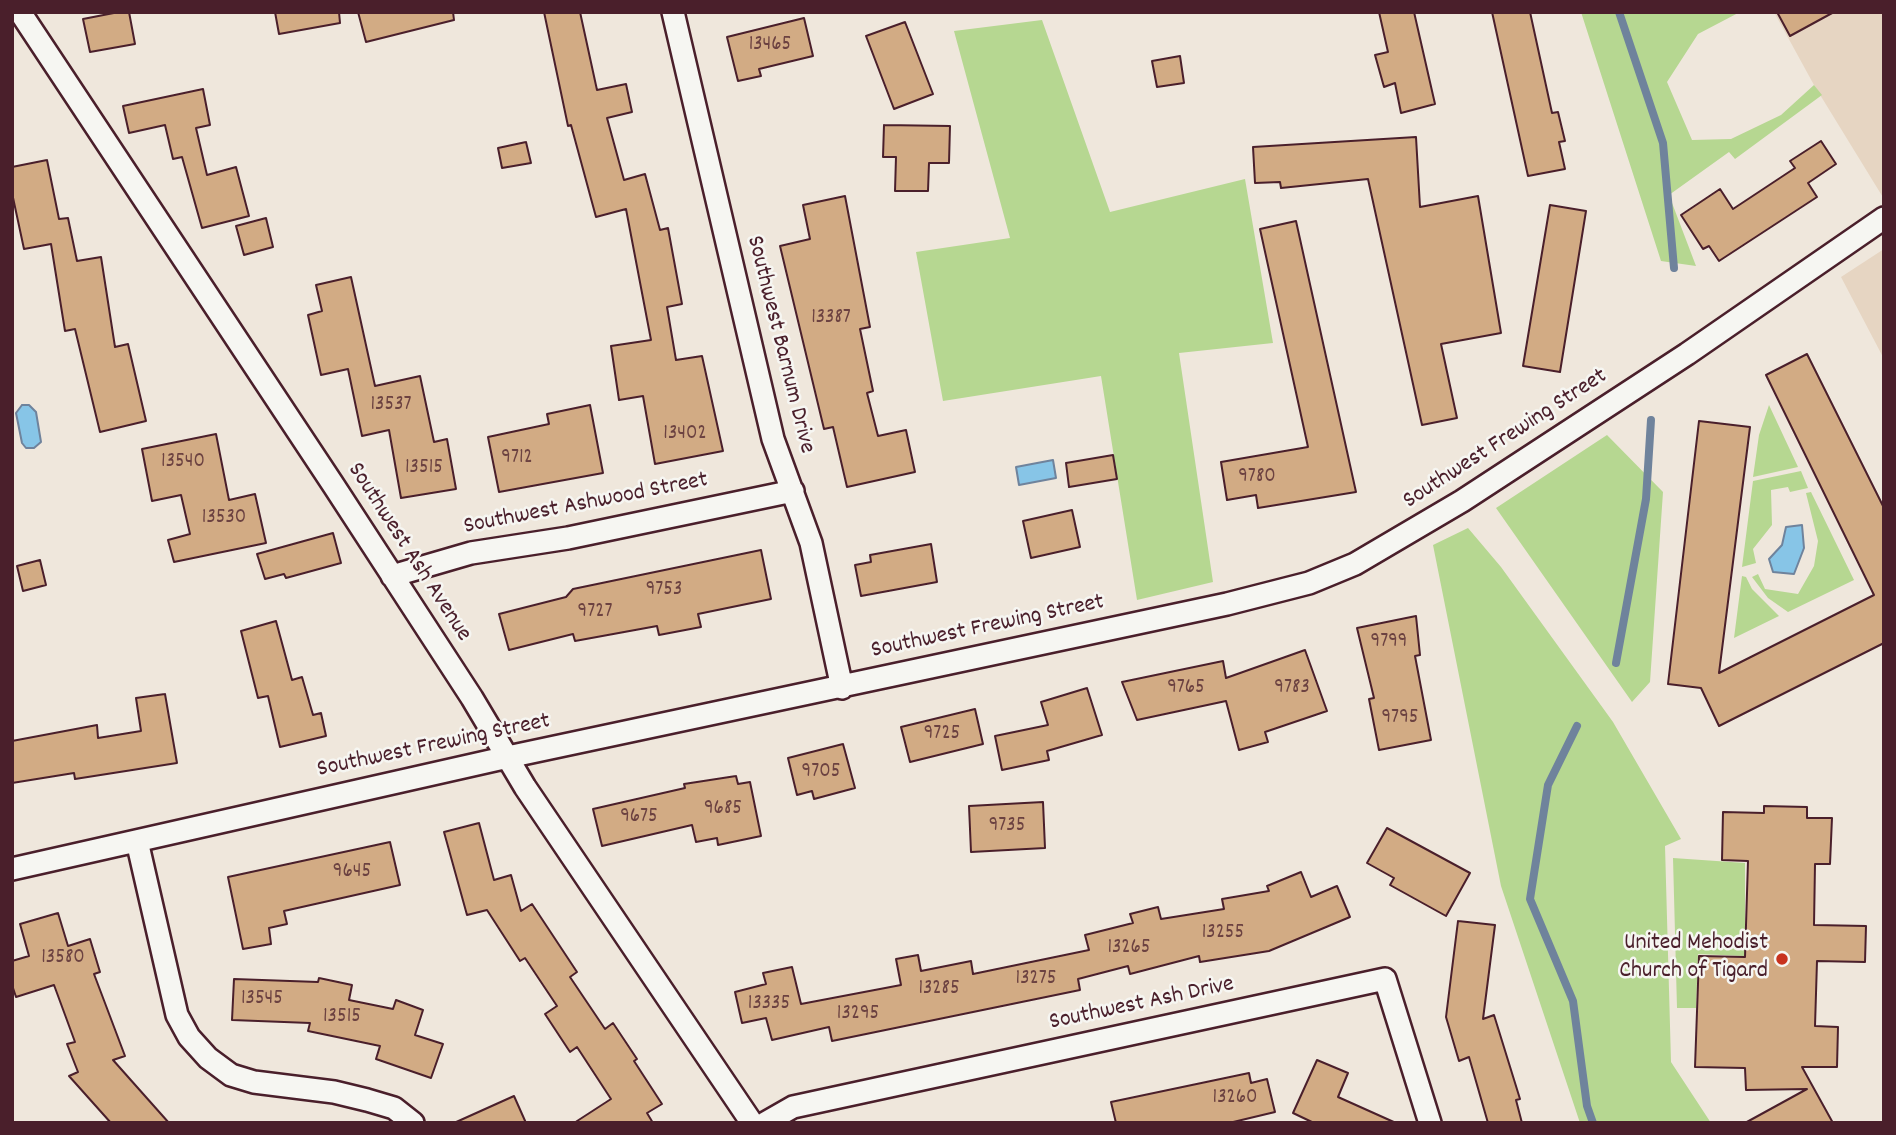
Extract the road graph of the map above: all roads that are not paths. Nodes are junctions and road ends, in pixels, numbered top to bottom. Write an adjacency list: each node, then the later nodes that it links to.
1 (20, 12): 5 (street, Southwest Ash Avenue)
2 (673, 12): 4 (street, Southwest Barnum Drive)
3 (1884, 218): 6 (street, Southwest Frewing Street)
4 (793, 491): 5 (street, Southwest Ashwood Street); 6 (street, Southwest Barnum Drive)
5 (392, 576): 7 (street, Southwest Ash Avenue)
6 (842, 688): 7 (street, Southwest Frewing Street)
7 (508, 757): 8 (street, Southwest Frewing Street); 11 (street, Southwest Ash Avenue)
8 (137, 841): 9 (street, Southwest Frewing Street); 10 (street)
9 (12, 869)
10 (413, 1123)
11 (752, 1123)
12 (765, 1123): 13 (street, Southwest Ash Drive)
13 (1430, 1123)

